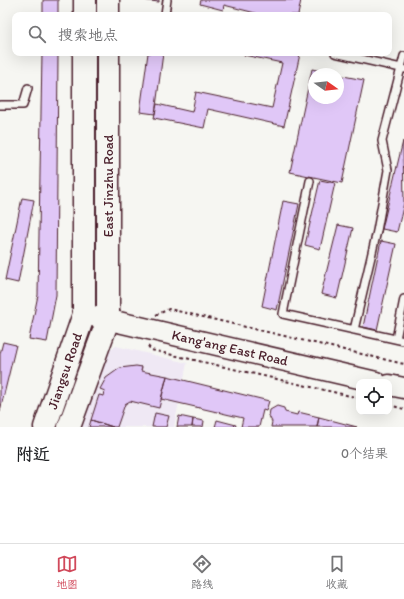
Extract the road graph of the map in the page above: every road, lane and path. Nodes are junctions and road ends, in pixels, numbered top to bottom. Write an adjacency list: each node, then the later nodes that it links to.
1 (84, 0): 4 (highway)
2 (108, 0): 5 (highway)
3 (167, 0): 6 (lane)
4 (84, 12)
5 (108, 12)
6 (165, 12)
7 (84, 56): 16 (highway, East Jinzhu Road)
8 (108, 56): 17 (highway, East Jinzhu Road)
9 (348, 56): 11 (lane)
10 (404, 56): 11 (lane)
11 (402, 68): 19 (lane)
12 (28, 88): 13 (lane)
13 (0, 105)
14 (310, 181): 19 (lane)
15 (404, 299): 20 (lane)
16 (84, 314): 17 (main road, Kang'ang East Road); 29 (highway, Jiangsu Road)
17 (108, 320): 18 (main road, Kang'ang East Road); 30 (highway, Jiangsu Road)
18 (134, 326): 22 (path); 23 (main road, Kang'ang East Road); 26 (path)
19 (354, 330): 20 (lane)
20 (396, 339): 21 (lane)
21 (404, 341)
22 (404, 364)
23 (363, 379)
24 (392, 386): 25 (main road)
25 (404, 388)
26 (356, 397)
27 (392, 406): 28 (path)
28 (404, 408)
29 (45, 427)
30 (69, 427)

